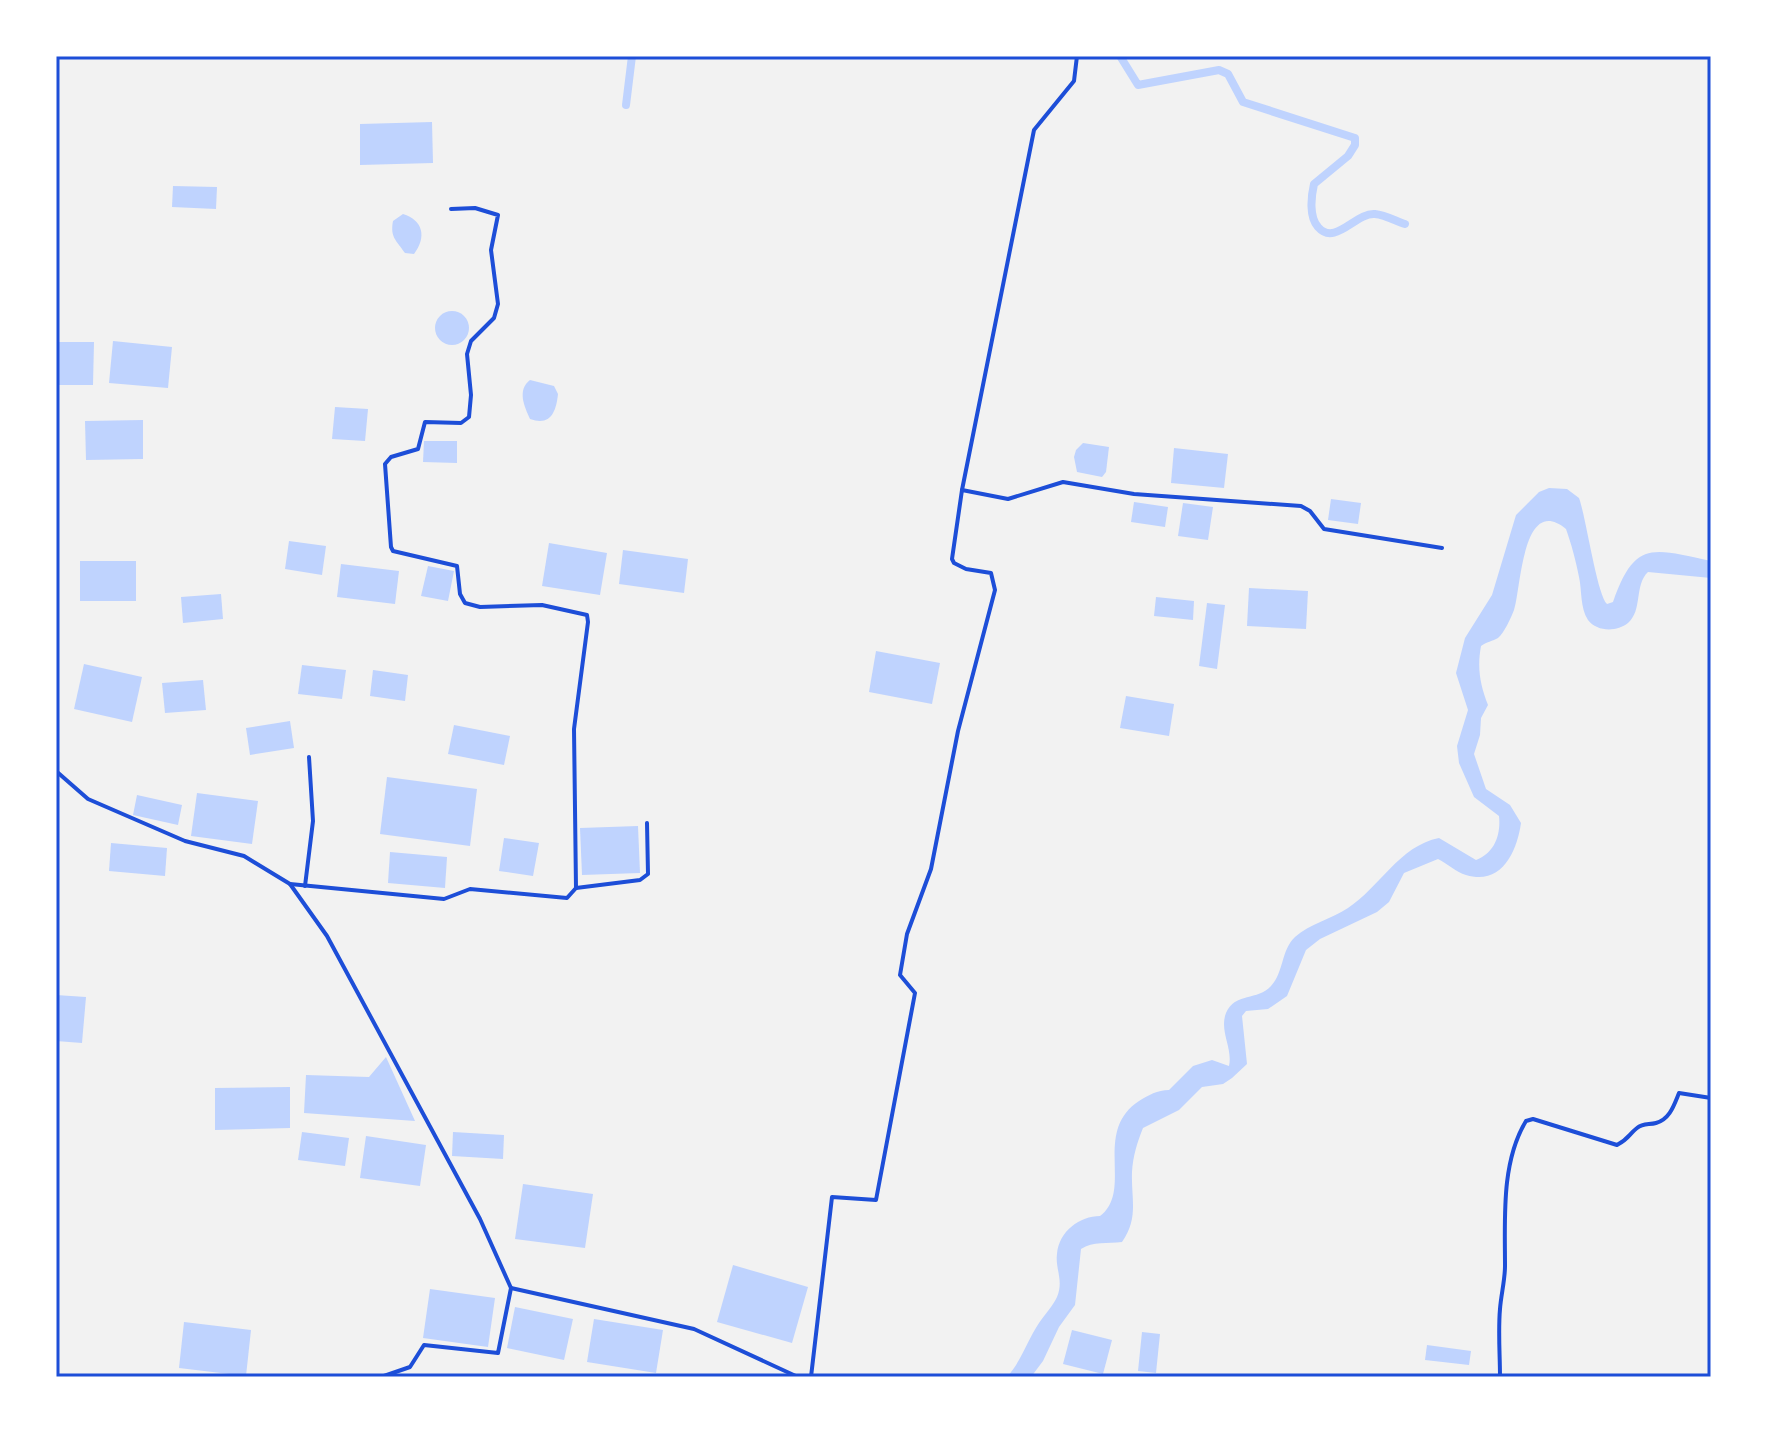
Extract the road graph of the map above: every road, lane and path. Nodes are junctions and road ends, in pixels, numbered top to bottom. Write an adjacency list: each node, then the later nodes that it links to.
1 (1077, 56): 3 (street)
2 (451, 209): 10 (street)
3 (962, 490): 4 (street); 15 (street)
4 (1442, 548)
5 (309, 757): 9 (street)
6 (56, 771): 8 (street)
7 (647, 823): 10 (street)
8 (290, 884): 9 (street); 12 (street)
9 (305, 886): 10 (street)
10 (576, 888)
11 (1711, 1098): 16 (street)
12 (511, 1288): 13 (street); 14 (street)
13 (381, 1377)
14 (798, 1377)
15 (811, 1377)
16 (1500, 1377)

